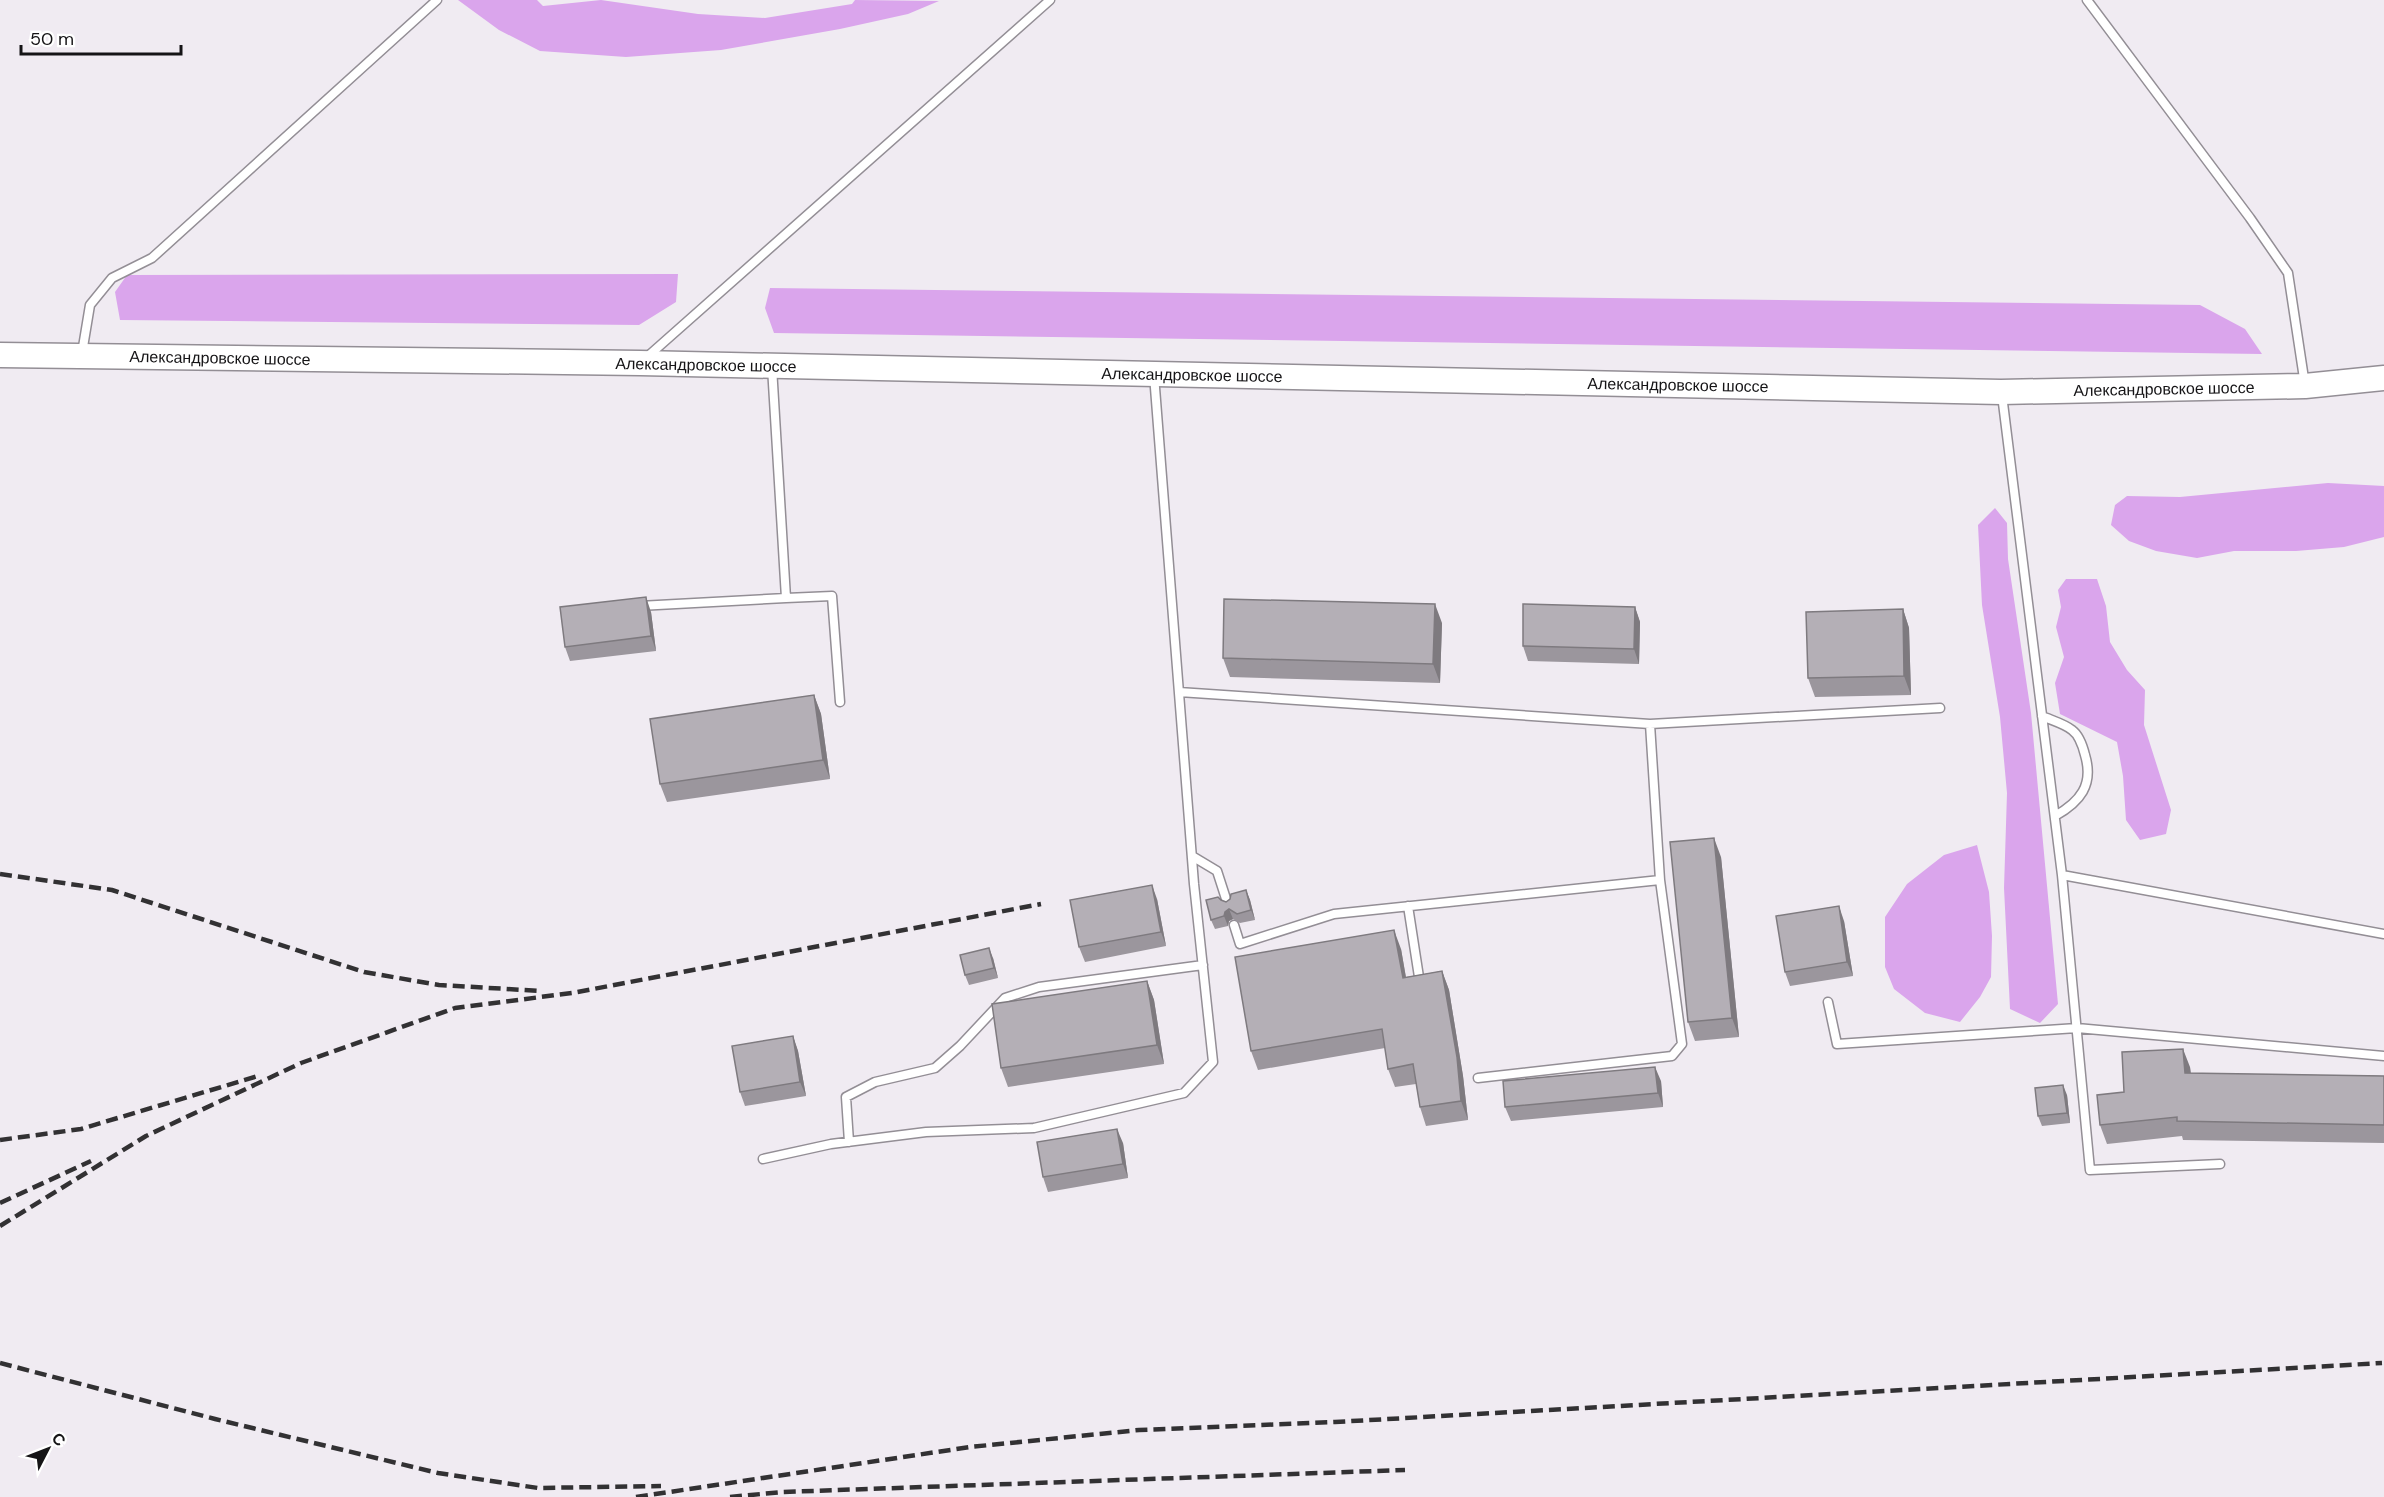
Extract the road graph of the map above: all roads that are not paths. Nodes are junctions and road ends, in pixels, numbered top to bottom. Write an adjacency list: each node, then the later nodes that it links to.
1 (437, 0): 5 (lane)
2 (1050, 0): 6 (lane)
3 (2087, 0): 10 (lane)
4 (0, 355): 5 (main road, Александровское шоссе)
5 (82, 356): 6 (main road, Александровское шоссе)
6 (640, 363): 7 (main road, Александровское шоссе)
7 (772, 366): 8 (main road, Александровское шоссе); 12 (lane)
8 (1154, 374): 11 (main road, Александровское шоссе); 14 (lane)
9 (2384, 378): 10 (main road, Александровское шоссе)
10 (2305, 386): 11 (main road, Александровское шоссе)
11 (2001, 392): 17 (lane)
12 (786, 598): 13 (lane); 15 (lane)
13 (629, 606)
14 (1179, 692): 18 (lane); 20 (lane)
15 (840, 702)
16 (1940, 708): 18 (lane)
17 (2042, 716): 19 (lane); 19 (lane)
18 (1650, 724): 22 (lane)
19 (2055, 816): 21 (lane)
20 (1192, 856): 23 (lane); 27 (lane)
21 (2062, 875): 26 (lane); 30 (lane)
22 (1659, 880): 24 (lane); 32 (lane)
23 (1228, 905)
24 (1408, 906): 25 (lane); 28 (lane)
25 (1234, 925)
26 (2384, 934)
27 (1203, 965): 33 (lane); 33 (lane)
28 (1419, 977)
29 (1828, 1002): 30 (lane)
30 (2077, 1028): 31 (lane); 35 (lane)
31 (2384, 1056)
32 (1478, 1078)
33 (849, 1142): 34 (lane)
34 (763, 1159)
35 (2220, 1164)

